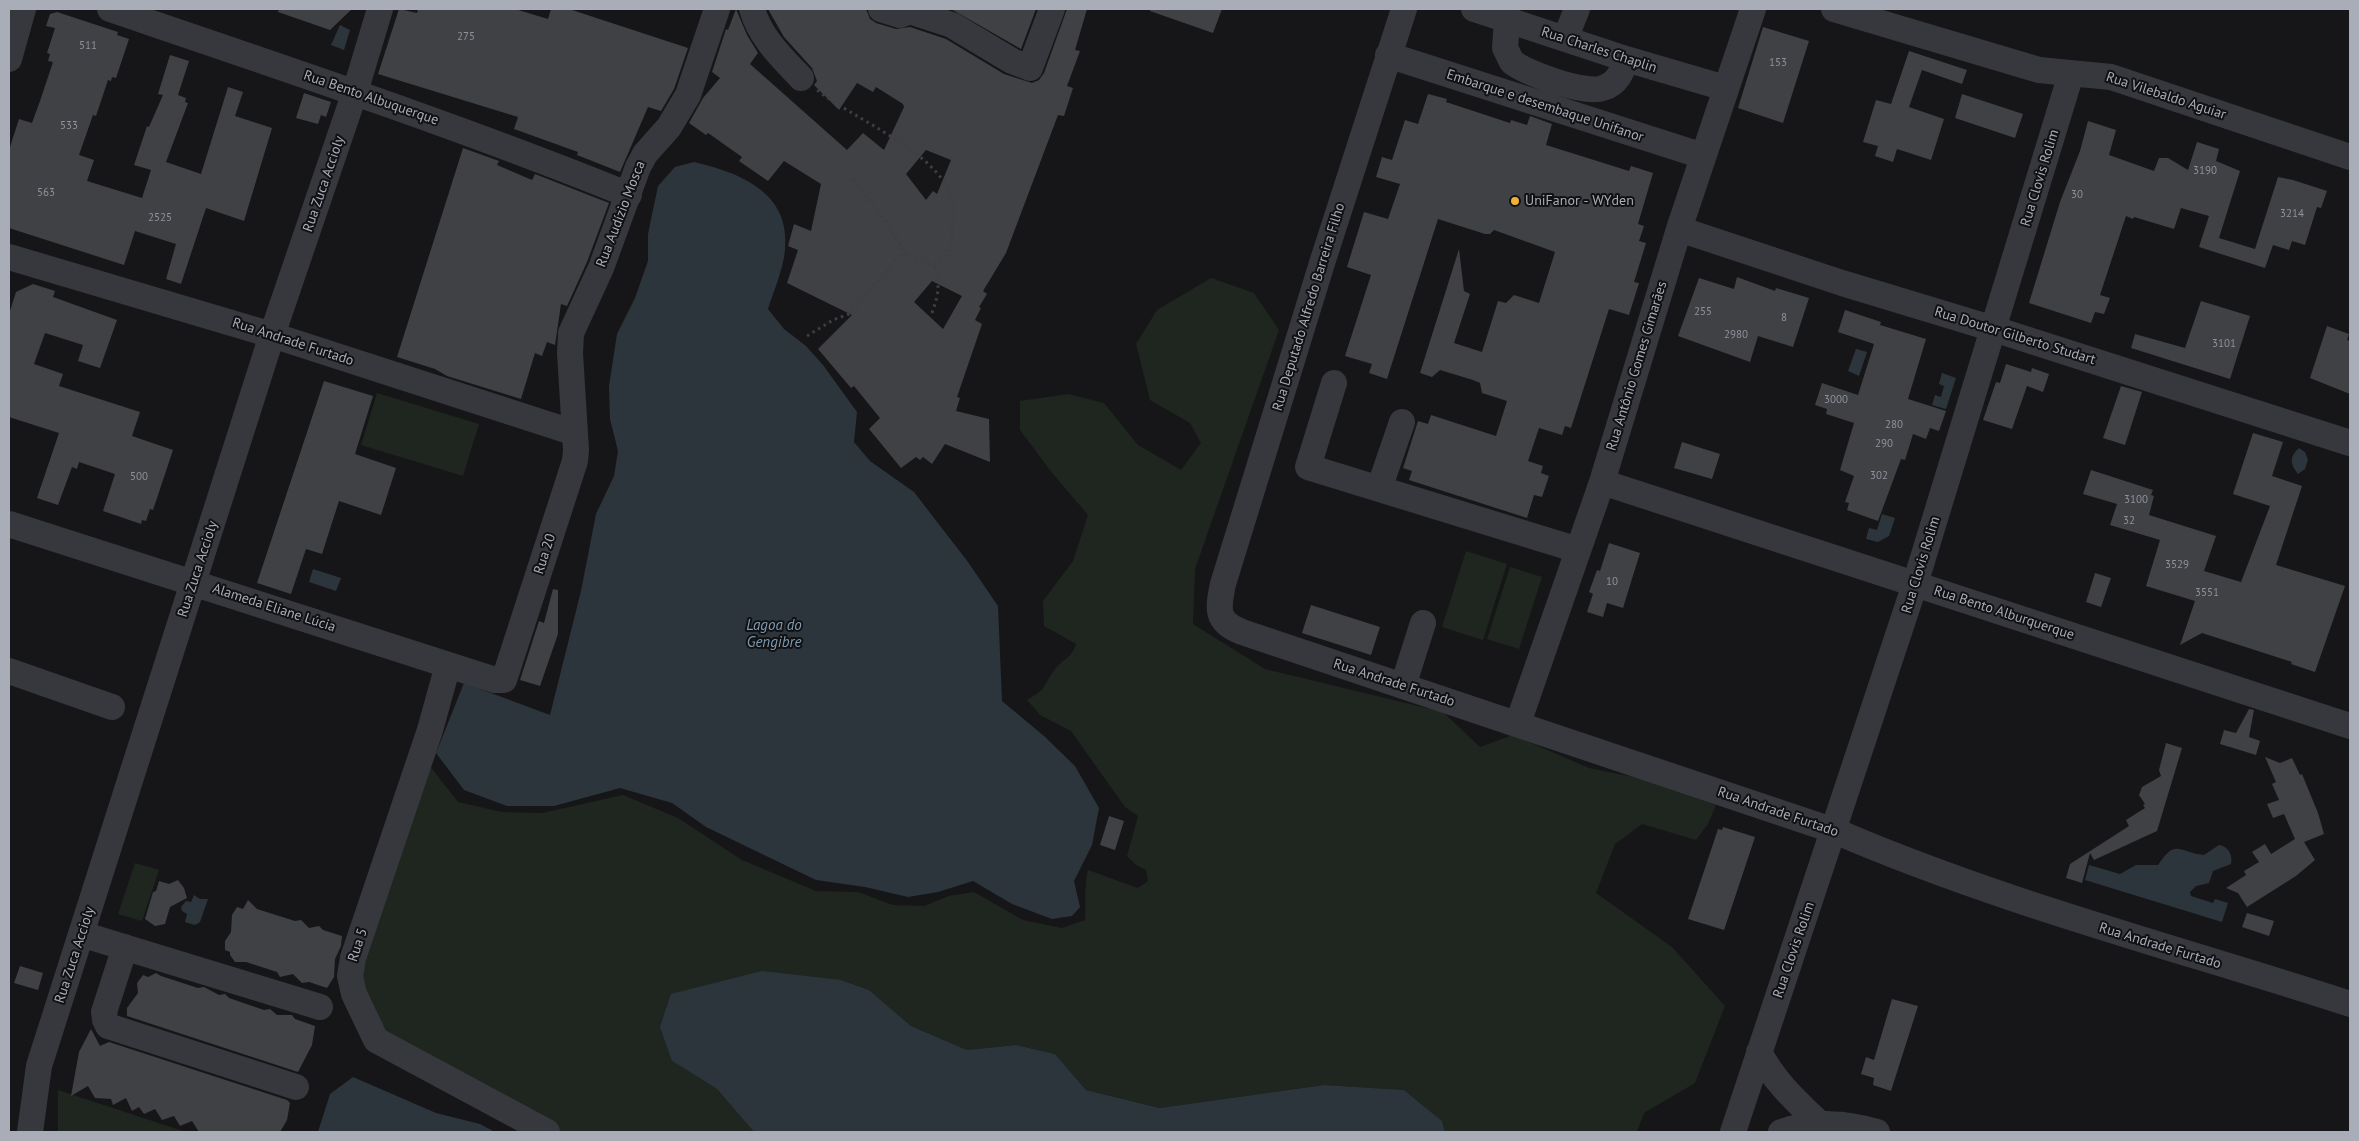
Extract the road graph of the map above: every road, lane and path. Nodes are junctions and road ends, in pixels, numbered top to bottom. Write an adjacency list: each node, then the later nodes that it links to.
1 (23, 9): 16 (street)
2 (110, 9): 21 (street, Rua Bento Albuquerque)
3 (380, 9): 21 (street, Rua Zuca Accioly)
4 (718, 9): 25 (street, Rua Audízio Mosca)
5 (752, 9): 19 (street)
6 (881, 9): 7 (street)
7 (1052, 9)
8 (1404, 9): 15 (street, Rua Deputado Alfredo Barreira Filho)
9 (1474, 9): 13 (street, Rua Charles Chaplin)
10 (1577, 9): 14 (street)
11 (1753, 9): 20 (street, Rua Antônio Gomes Gimarães)
12 (1834, 9): 18 (street, Rua Vilebaldo Aguiar)
13 (1507, 20): 14 (street, Rua Charles Chaplin); 17 (street)
14 (1565, 39): 17 (street, Rua Charles Chaplin)
15 (1388, 56): 22 (street, Embarque e desembaque Unifanor); 44 (street, Rua Deputado Alfredo Barreira Filho)
16 (9, 59)
17 (1626, 59): 20 (street, Rua Charles Chaplin)
18 (2072, 74): 23 (street, Rua Vilebaldo Aguiar); 31 (street, Rua Clovis Rolim)
19 (801, 78): 29 (path)
20 (1725, 88): 22 (street, Rua Antônio Gomes Gimarães)
21 (355, 92): 25 (street, Rua Bento Albuquerque); 32 (street, Rua Zuca Accioly)
22 (1703, 156): 26 (street, Rua Antônio Gomes Gimarães)
23 (2350, 157)
24 (853, 179): 27 (path)
25 (629, 195): 36 (street, Rua Audízio Mosca)
26 (1679, 229): 31 (street, Rua Doutor Gilberto Studart); 38 (street, Rua Antônio Gomes Gimarães)
27 (908, 255): 29 (path); 33 (path)
28 (10, 261): 32 (street, Rua Andrade Furtado)
29 (934, 265): 30 (path)
30 (932, 313)
31 (1994, 329): 37 (street, Rua Doutor Gilberto Studart); 43 (street, Rua Clovis Rolim)
32 (272, 335): 36 (street, Rua Andrade Furtado); 42 (street, Rua Zuca Accioly)
33 (807, 336)
34 (1334, 383): 39 (street)
35 (1402, 422): 39 (street)
36 (575, 433): 48 (street, Rua 20)
37 (2350, 443)
38 (1602, 482): 41 (street, Rua Antônio Gomes Gimarães); 43 (street, Rua Bento Alburquerque)
39 (1379, 490): 41 (street)
40 (9, 524): 42 (street, Alameda Eliane Lúcia)
41 (1578, 550): 51 (street, Rua Antônio Gomes Gimarães)
42 (194, 582): 46 (street, Alameda Eliane Lúcia); 54 (street, Rua Zuca Accioly)
43 (1915, 584): 52 (street, Rua Bento Alburquerque); 53 (street, Rua Clovis Rolim)
44 (1218, 606): 49 (street, Rua Andrade Furtado)
45 (1423, 623): 49 (street)
46 (448, 665): 48 (street, Alameda Eliane Lúcia); 62 (street, Rua 5)
47 (9, 671): 50 (street)
48 (507, 673)
49 (1403, 686): 51 (street, Rua Andrade Furtado)
50 (112, 707)
51 (1518, 723): 53 (street, Rua Andrade Furtado)
52 (2350, 726)
53 (1835, 831): 56 (street, Rua Andrade Furtado); 58 (street, Rua Clovis Rolim)
54 (81, 934): 55 (street); 61 (street, Rua Zuca Accioly)
55 (125, 947): 57 (street); 59 (street)
56 (2350, 1004)
57 (320, 1007)
58 (1758, 1052): 60 (street); 63 (street, Rua Clovis Rolim)
59 (296, 1087)
60 (1819, 1123): 64 (street); 65 (street)
61 (30, 1132)
62 (546, 1132)
63 (1733, 1132)
64 (1781, 1132)
65 (1877, 1132)

